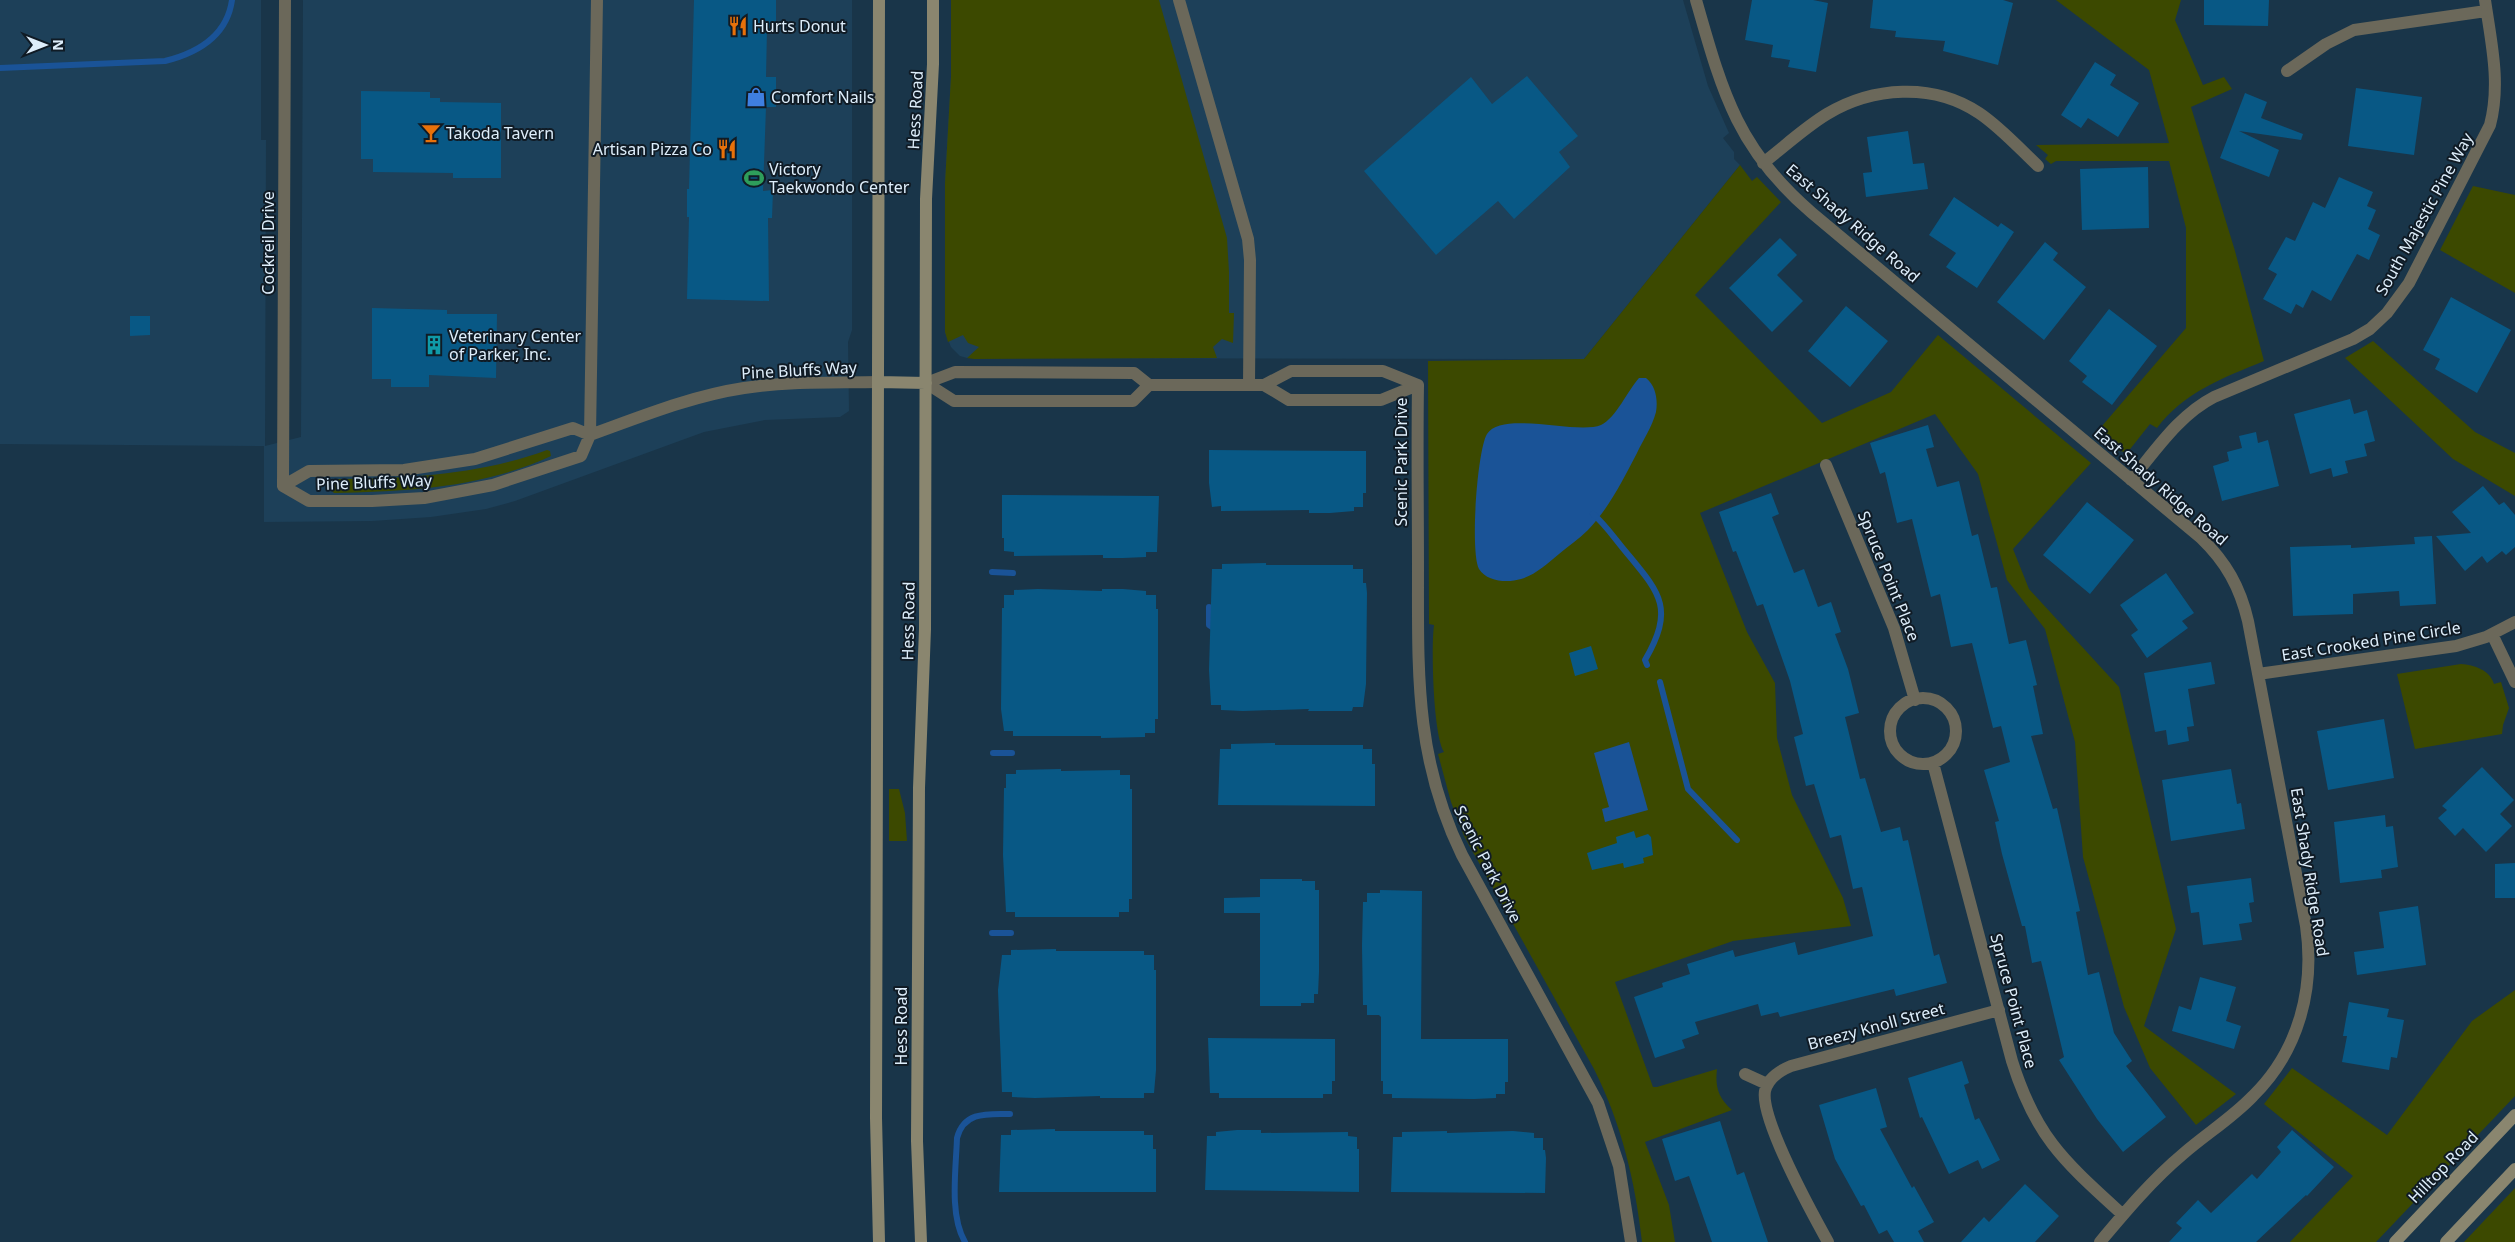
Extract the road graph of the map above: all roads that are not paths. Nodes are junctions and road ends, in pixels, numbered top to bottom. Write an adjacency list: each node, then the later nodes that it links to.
1 (285, 0): 20 (street, Cockreil Drive)
2 (597, 0): 17 (street)
3 (879, 0): 11 (main road, Hess Road)
4 (933, 0): 12 (main road, Hess Road)
5 (1179, 0): 14 (street)
6 (1696, 0): 9 (street, East Shady Ridge Road)
7 (2486, 6): 8 (street); 19 (street, South Majestic Pine Way)
8 (2287, 71)
9 (1763, 163): 10 (street); 19 (street, East Shady Ridge Road)
10 (2038, 166)
11 (879, 382): 12 (main road, Pine Bluffs Way); 17 (street, Pine Bluffs Way); 33 (main road, Hess Road)
12 (926, 383): 13 (street, Pine Bluffs Way); 13 (street); 34 (main road, Hess Road)
13 (1149, 384): 14 (street, Pine Bluffs Way)
14 (1249, 385): 15 (street, Pine Bluffs Way)
15 (1264, 385): 16 (street, Pine Bluffs Way); 16 (street)
16 (1418, 385): 35 (street, Scenic Park Drive)
17 (590, 435): 20 (street, Pine Bluffs Way); 20 (street, Pine Bluffs Way)
18 (1826, 465): 25 (street, Spruce Point Place)
19 (2131, 480): 23 (street, East Shady Ridge Road)
20 (283, 486)
21 (2515, 622): 22 (street, East Crooked Pine Circle)
22 (2492, 634): 23 (street, East Crooked Pine Circle); 24 (street)
23 (2258, 674): 32 (street, East Shady Ridge Road)
24 (2515, 682)
25 (1915, 700): 26 (street); 26 (street)
26 (1933, 763): 27 (street, Spruce Point Place)
27 (1999, 1010): 29 (street, Breezy Knoll Street); 32 (street, Spruce Point Place)
28 (1745, 1074): 29 (street)
29 (1767, 1084): 36 (street)
30 (2515, 1115): 38 (main road, Hilltop Road)
31 (2515, 1169): 39 (main road)
32 (2123, 1215): 37 (street, East Shady Ridge Road)
33 (879, 1242)
34 (921, 1242)
35 (1631, 1242)
36 (1828, 1242)
37 (2100, 1242)
38 (2394, 1242)
39 (2446, 1242)

